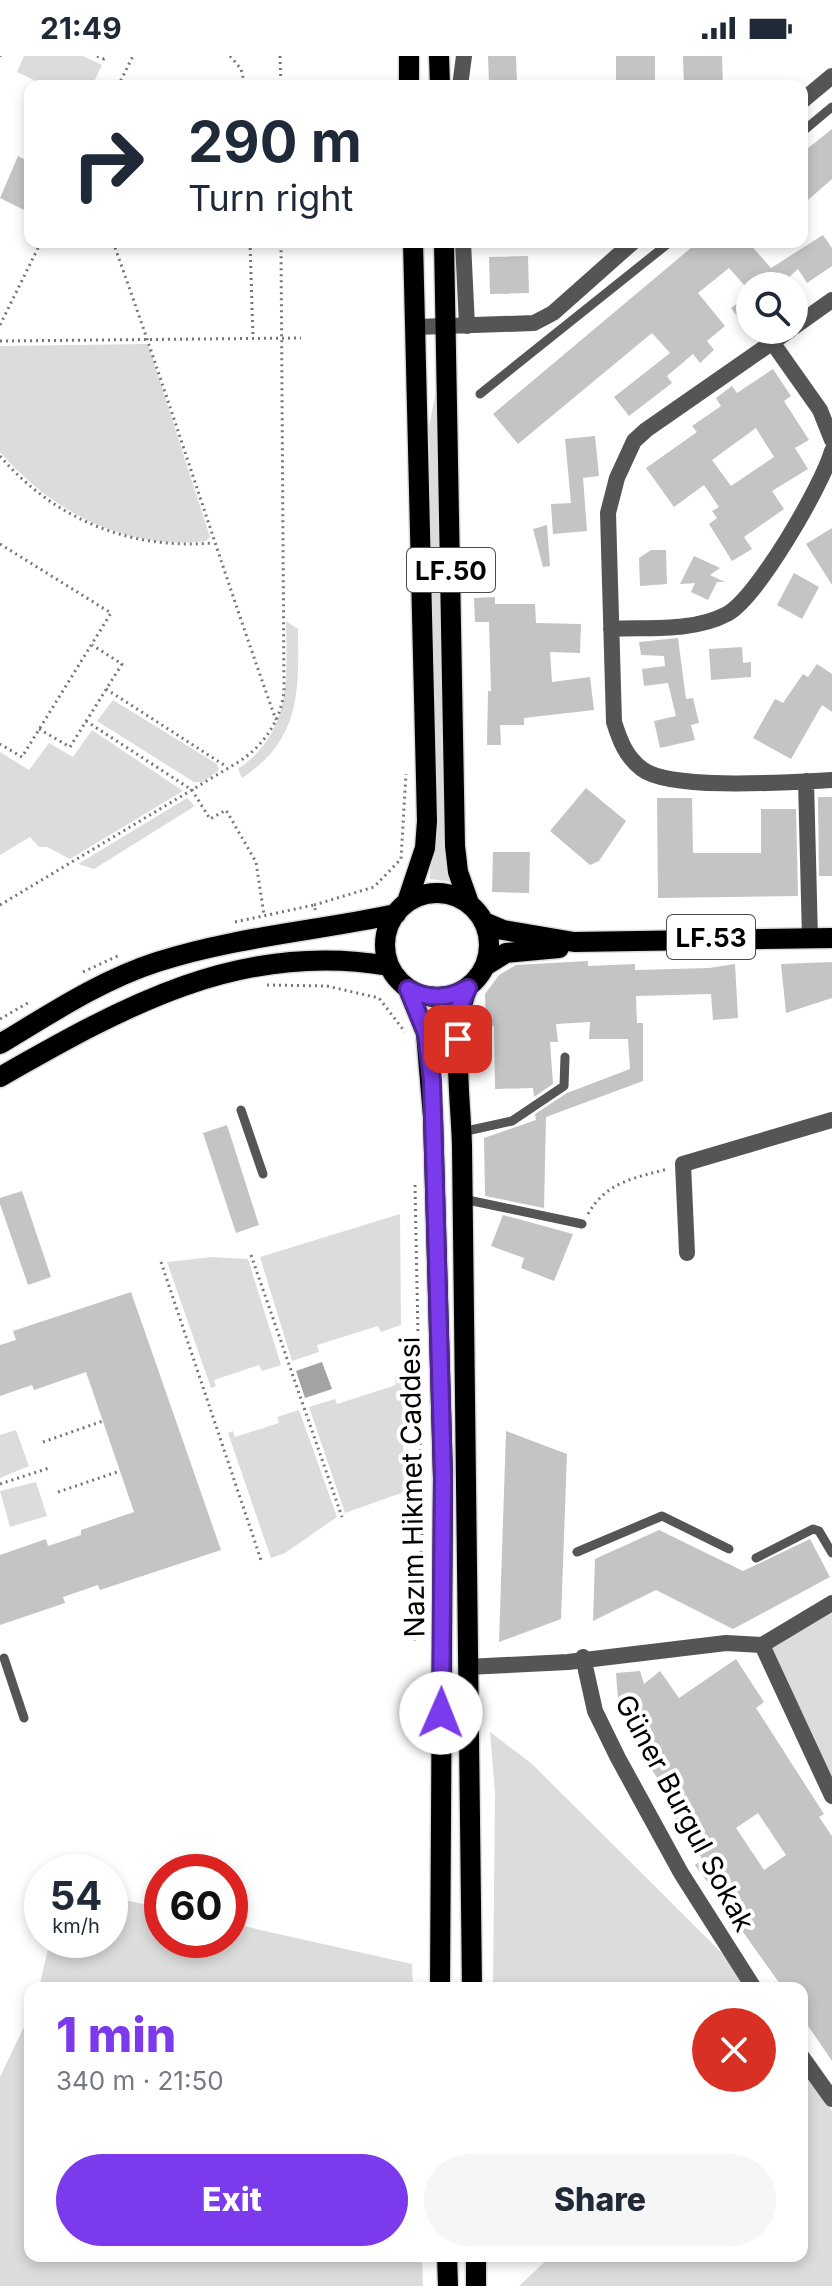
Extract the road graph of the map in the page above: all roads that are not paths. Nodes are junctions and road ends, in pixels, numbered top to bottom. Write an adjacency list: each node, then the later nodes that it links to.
1 (409, 56): 5 (main road)
2 (439, 56): 6 (main road)
3 (464, 56): 7 (street)
4 (832, 76): 8 (street)
5 (409, 80)
6 (440, 80)
7 (461, 80)
8 (808, 96)
9 (832, 107): 10 (lane)
10 (808, 127)
11 (413, 248): 21 (main road, LF.50)
12 (445, 248): 20 (main road, LF.50)
13 (463, 248): 20 (street)
14 (626, 248): 16 (street)
15 (663, 248): 17 (lane)
16 (616, 256): 17 (lane); 20 (street)
17 (637, 269): 24 (lane)
18 (832, 300): 19 (street)
19 (808, 317)
20 (457, 326): 21 (street); 30 (main road, LF.50)
21 (416, 327): 31 (main road, LF.50)
22 (769, 344): 27 (street)
23 (773, 344): 25 (street)
24 (480, 394)
25 (832, 440)
26 (832, 451): 27 (street)
27 (611, 629): 29 (street)
28 (832, 780): 29 (street)
29 (806, 781): 33 (street)
30 (469, 903): 31 (main road); 32 (main road, LF.50)
31 (402, 908): 36 (main road, LF.50); 40 (main road)
32 (484, 922): 35 (main road, LF.53); 37 (main road)
33 (810, 938): 34 (main road, LF.53); 35 (main road, LF.53)
34 (832, 938)
35 (591, 943): 37 (main road, LF.53)
36 (389, 966): 39 (main road); 42 (main road)
37 (485, 966): 38 (main road)
38 (468, 988): 39 (main road); 45 (main road, Nazım Hikmet Caddesi)
39 (408, 989): 61 (main road, Nazım Hikmet Caddesi)
40 (0, 1044)
41 (565, 1057): 45 (lane)
42 (0, 1077)
43 (241, 1110): 46 (lane)
44 (832, 1120): 49 (street)
45 (462, 1132): 47 (main road, Nazım Hikmet Caddesi)
46 (263, 1174)
47 (463, 1199): 48 (lane); 58 (main road, Nazım Hikmet Caddesi)
48 (582, 1224)
49 (687, 1253)
50 (729, 1549): 51 (lane)
51 (577, 1552)
52 (832, 1553): 53 (lane)
53 (756, 1558)
54 (832, 1603): 55 (street)
55 (762, 1645): 56 (street); 60 (street)
56 (583, 1657): 58 (street); 63 (street, Güner Burgul Sokak)
57 (4, 1658): 59 (lane)
58 (467, 1667): 62 (main road, Nazım Hikmet Caddesi)
59 (24, 1718)
60 (832, 1796)
61 (440, 1982)
62 (472, 1982)
63 (750, 1982)
64 (808, 2065): 65 (street)
65 (832, 2099)
66 (447, 2262): 68 (main road)
67 (476, 2262): 69 (main road)
68 (448, 2286)
69 (476, 2286)

